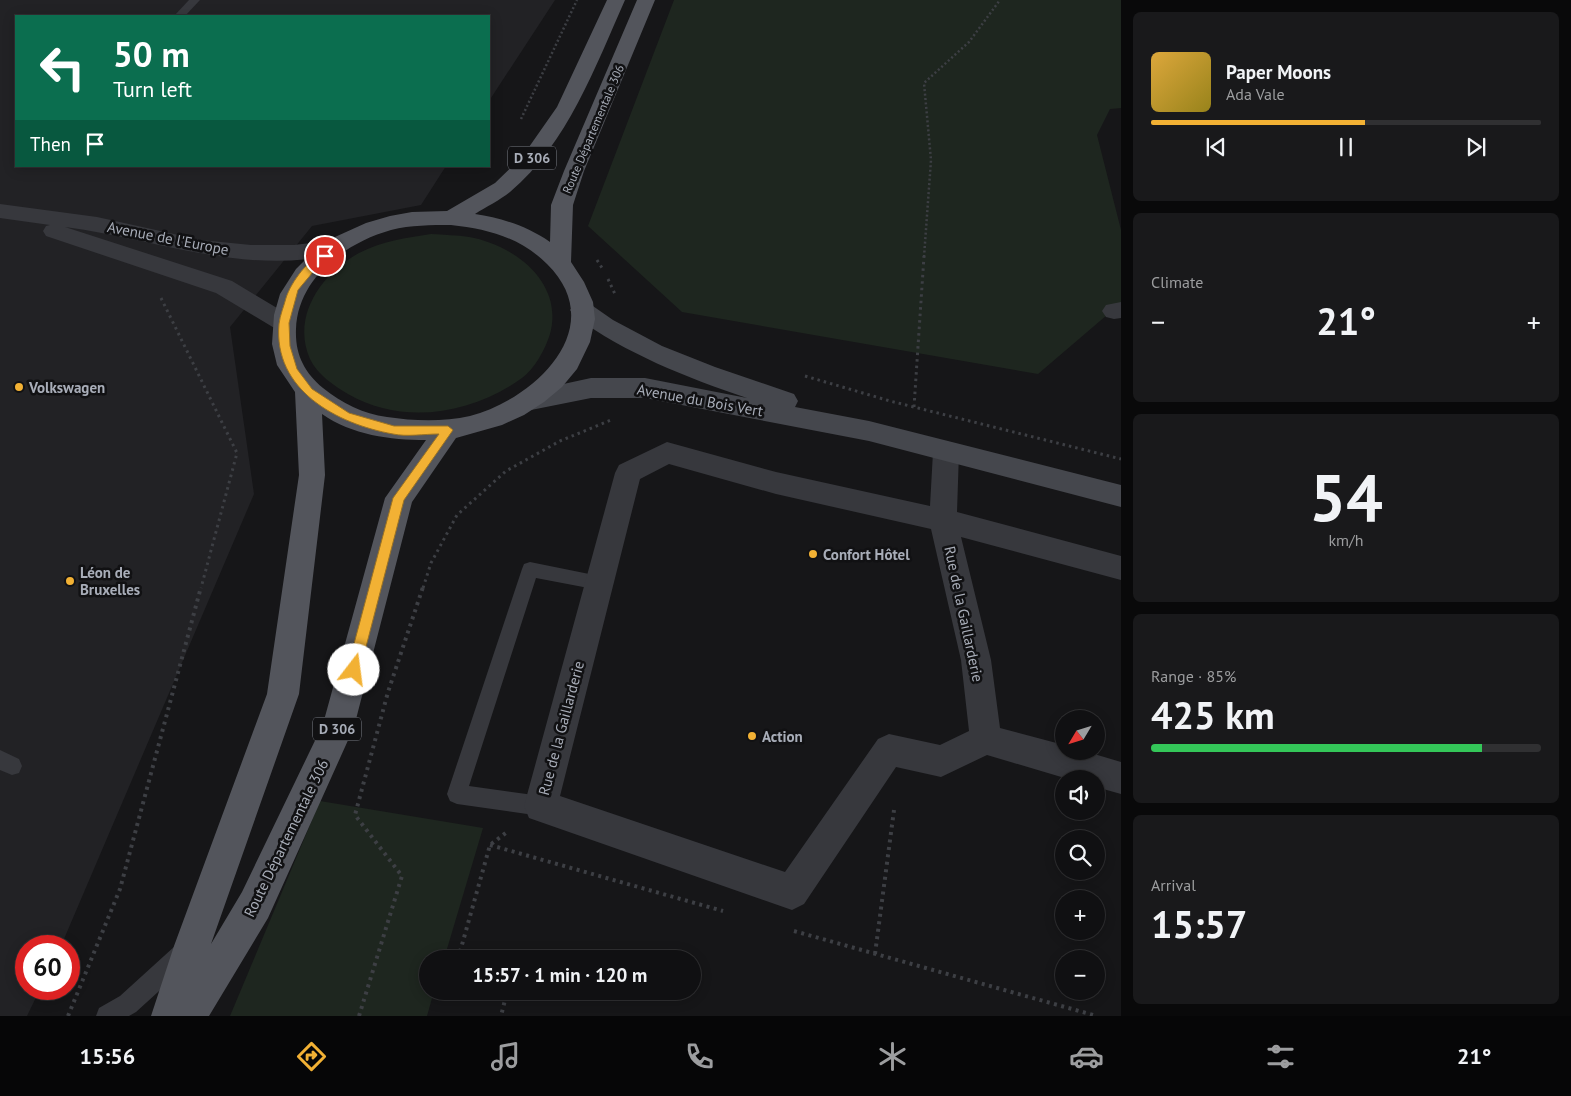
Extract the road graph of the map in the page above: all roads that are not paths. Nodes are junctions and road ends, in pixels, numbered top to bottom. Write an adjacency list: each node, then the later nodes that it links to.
1 (196, 0): 4 (lane)
2 (616, 0): 6 (main road, D 306)
3 (646, 0): 8 (main road, Route Départementale 306 / D 306)
4 (180, 15)
5 (0, 212): 7 (street, Avenue de l'Europe); 10 (street, Avenue de l'Europe)
6 (451, 218): 7 (main road); 8 (main road)
7 (336, 247): 10 (main road)
8 (560, 262): 9 (main road)
9 (582, 310): 12 (main road); 14 (street, Avenue du Bois Vert)
10 (284, 323): 11 (main road)
11 (308, 392): 13 (main road); 23 (main road)
12 (531, 400): 13 (main road); 14 (street, Avenue du Bois Vert)
13 (448, 430): 26 (main road, Route Départementale 306 / D 306)
14 (869, 431): 15 (street, Avenue du Bois Vert)
15 (946, 452): 16 (street, Avenue du Bois Vert); 17 (street, Rue de la Gaillarderie)
16 (1121, 496)
17 (943, 520): 18 (street, Rue de la Gaillarderie); 19 (street, Rue de la Gaillarderie); 20 (street, Rue de la Gaillarderie)
18 (1121, 568)
19 (600, 583): 22 (street, Rue de la Gaillarderie); 22 (lane)
20 (986, 739): 21 (street); 22 (street, Rue de la Gaillarderie)
21 (1121, 778)
22 (541, 806)
23 (192, 946): 24 (lane); 25 (main road)
24 (106, 1016)
25 (170, 1016)
26 (188, 1016)

